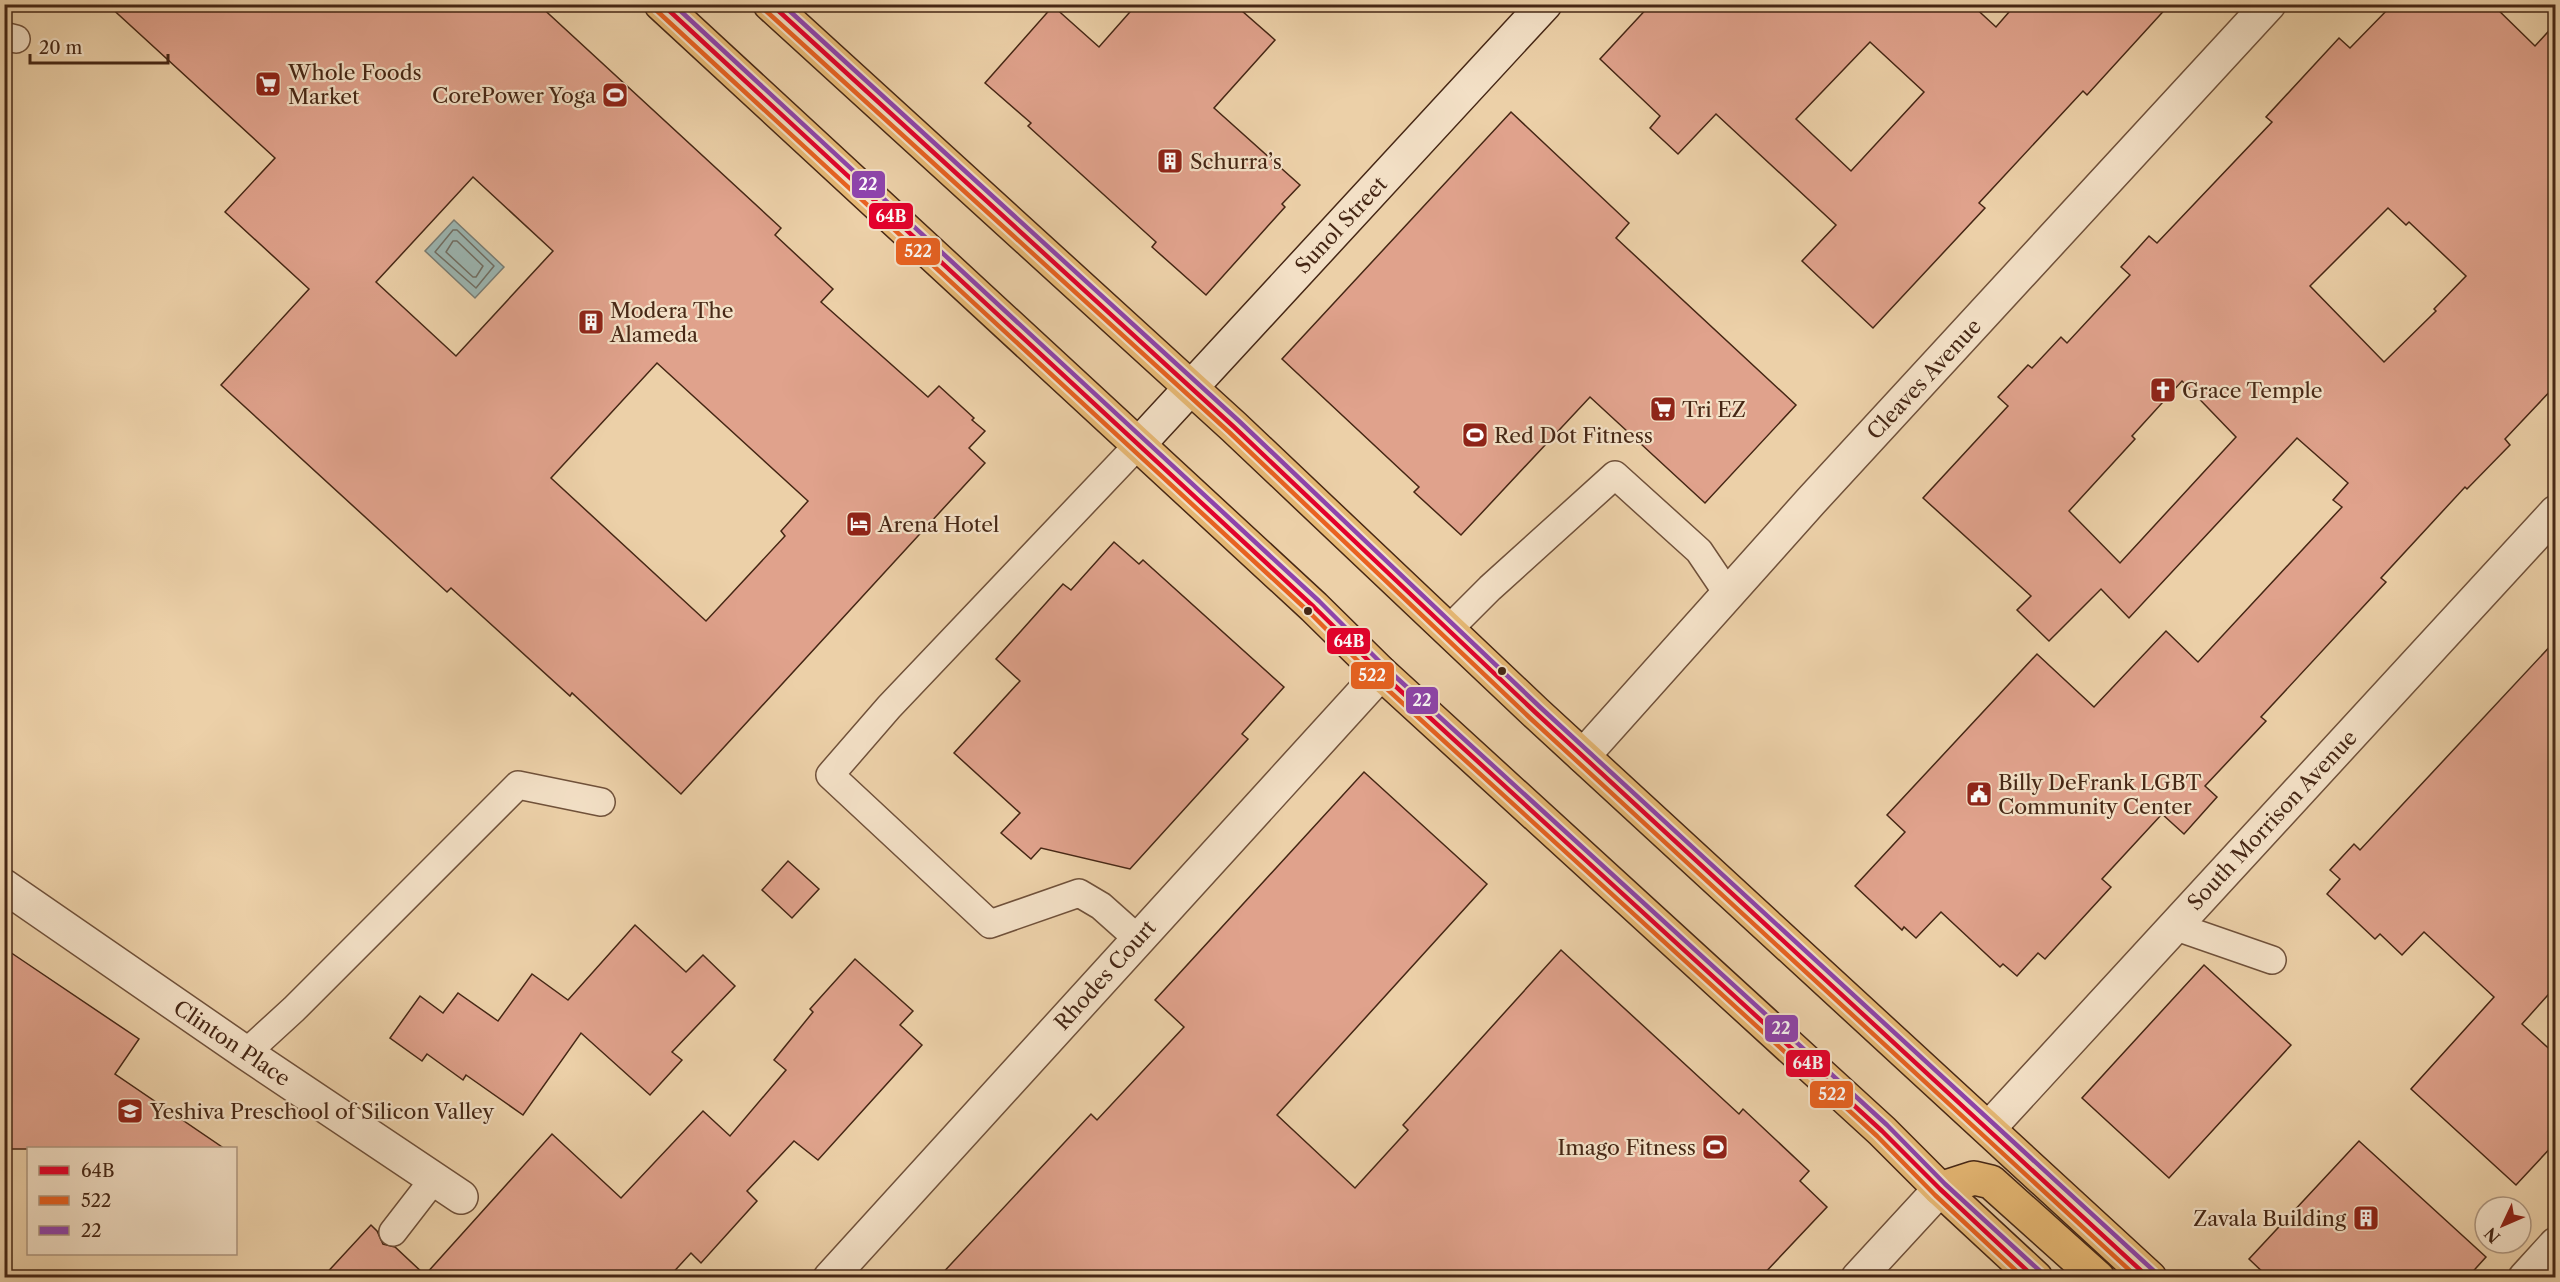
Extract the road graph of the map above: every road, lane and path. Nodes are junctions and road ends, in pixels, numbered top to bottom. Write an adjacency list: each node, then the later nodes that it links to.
1 (661, 4): 6 (main road)
2 (770, 4): 5 (main road)
3 (1545, 4): 5 (street, Sunol Street)
4 (2269, 4): 8 (street, Cleaves Avenue)
5 (1190, 388): 6 (street, Sunol Street); 9 (main road)
6 (1137, 446): 10 (main road); 15 (lane)
7 (2556, 512): 14 (street, South Morrison Avenue)
8 (1728, 594): 9 (lane); 11 (street, Cleaves Avenue)
9 (1448, 630): 11 (main road)
10 (1381, 673): 15 (street, Rhodes Court); 20 (main road)
11 (1582, 756): 18 (main road)
12 (601, 802): 17 (lane)
13 (4, 886): 17 (street, Clinton Place)
14 (2174, 926): 16 (lane); 18 (street, South Morrison Avenue)
15 (1138, 939): 24 (street, Rhodes Court)
16 (2272, 960)
17 (246, 1053): 19 (street, Clinton Place)
18 (1989, 1128): 28 (main road)
19 (434, 1179): 21 (street, Clinton Place); 22 (lane)
20 (1940, 1189): 25 (street); 26 (main road); 27 (main road)
21 (461, 1197)
22 (393, 1232)
23 (2556, 1244): 29 (street)
24 (830, 1278)
25 (1858, 1278)
26 (2036, 1278)
27 (2098, 1278)
28 (2150, 1278)
29 (2525, 1278)

